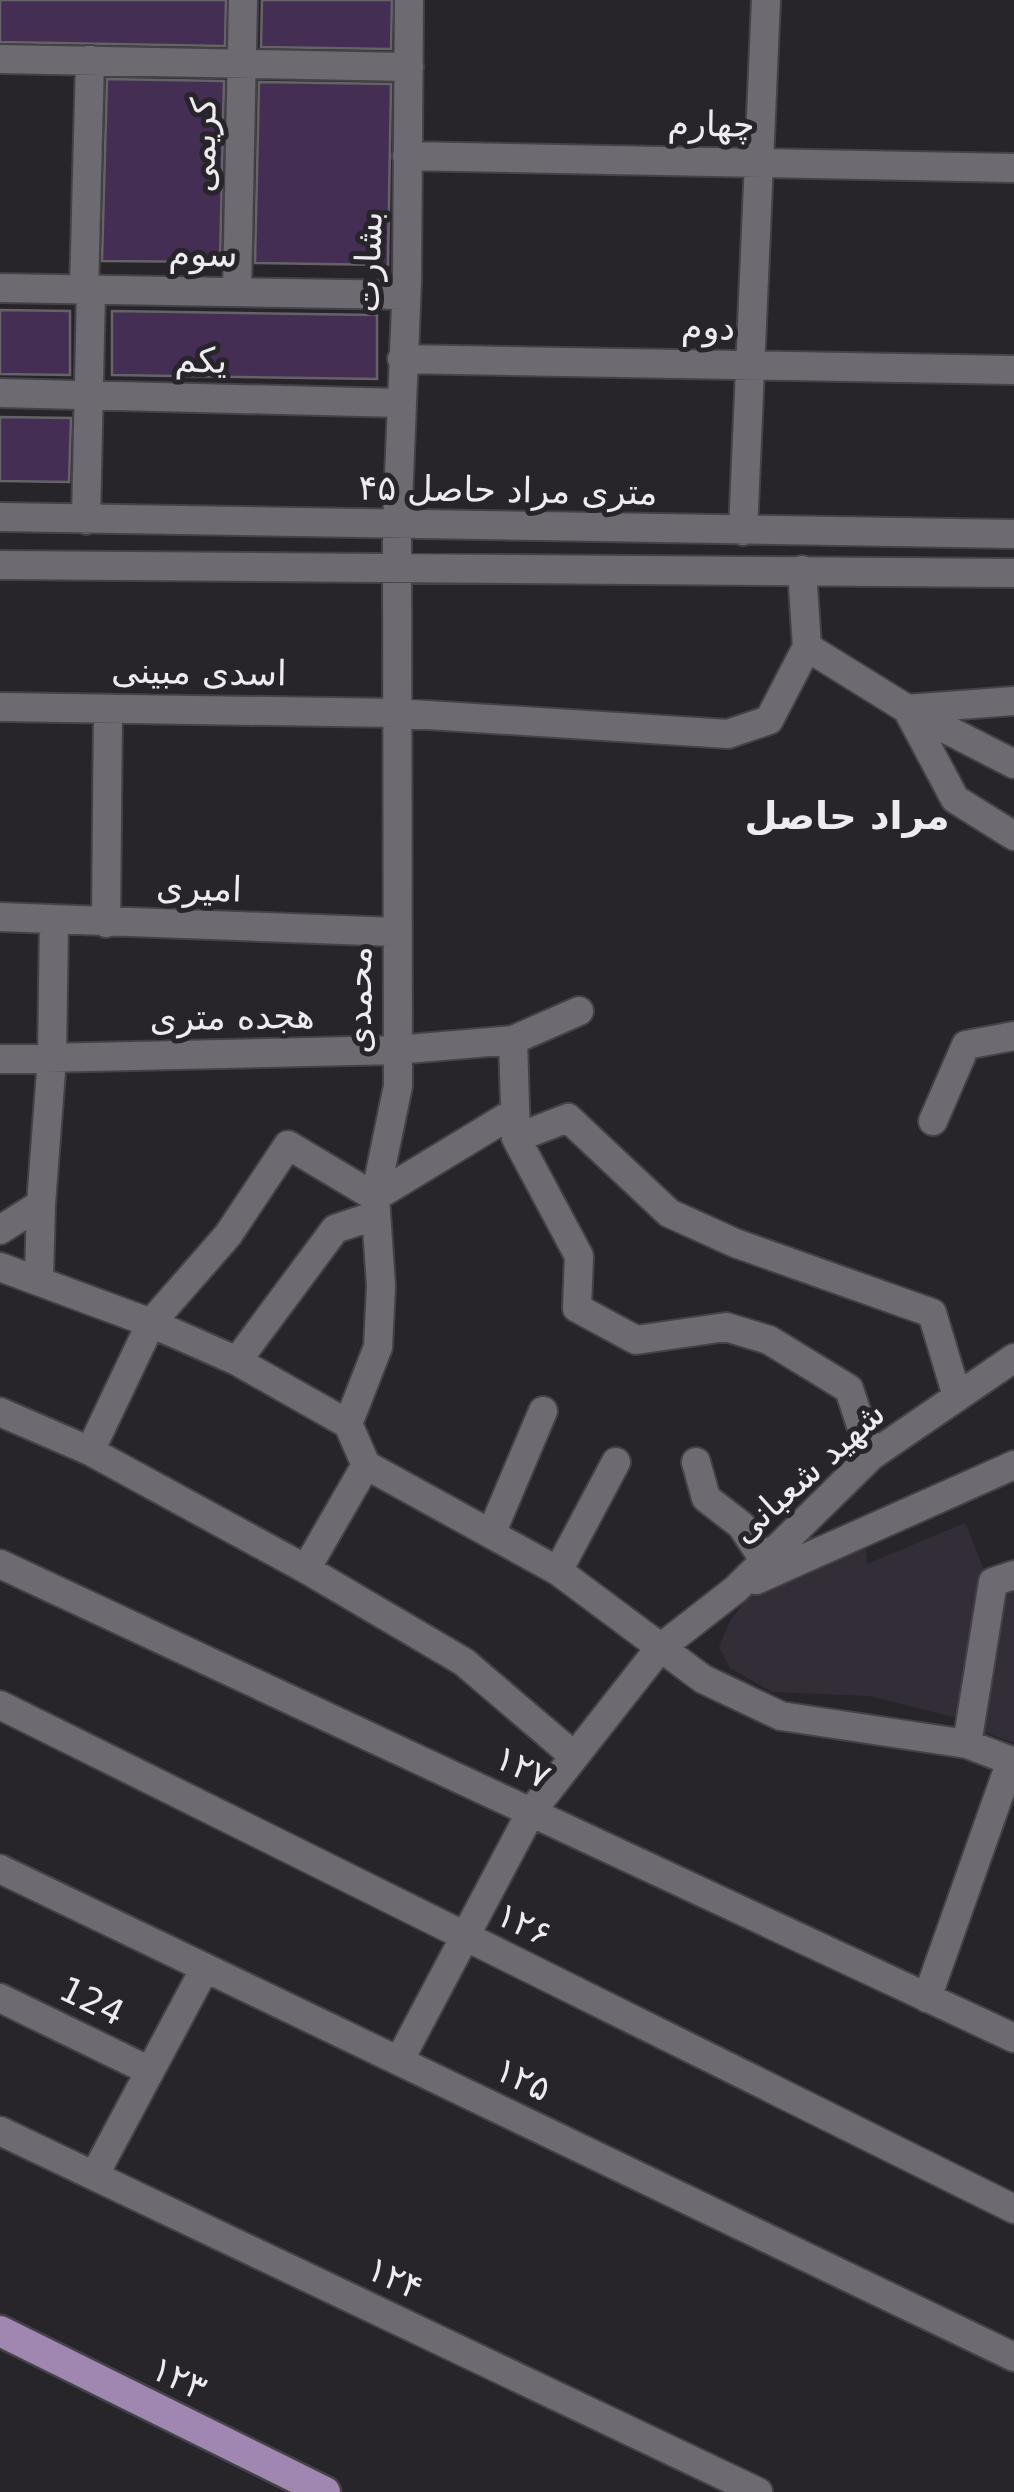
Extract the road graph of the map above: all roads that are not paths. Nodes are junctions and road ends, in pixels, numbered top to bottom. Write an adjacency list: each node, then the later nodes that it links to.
1 (242, 0): 6 (street, کریمی)
2 (409, 0): 7 (street, بشارت)
3 (766, 0): 9 (street)
4 (0, 58): 5 (street)
5 (90, 60): 6 (street); 12 (street)
6 (242, 62): 7 (street); 13 (street, کریمی)
7 (409, 67): 8 (street, بشارت)
8 (408, 156): 9 (street, چهارم); 14 (street, بشارت)
9 (759, 163): 10 (street, چهارم); 16 (street)
10 (1014, 168)
11 (0, 288): 12 (street, سوم)
12 (88, 290): 13 (street, سوم); 19 (street)
13 (237, 292): 14 (street, سوم)
14 (406, 295): 15 (street, بشارت)
15 (402, 359): 16 (street, دوم); 20 (street, بشارت)
16 (750, 365): 17 (street, دوم); 24 (street)
17 (1014, 370)
18 (0, 392): 19 (street, یکم)
19 (89, 394): 20 (street, یکم); 22 (street)
20 (400, 403): 23 (street, بشارت)
21 (0, 517): 22 (street, ۴۵ متری مراد حاصل)
22 (86, 520): 23 (street, ۴۵ متری مراد حاصل)
23 (397, 526): 24 (street, ۴۵ متری مراد حاصل); 27 (street, بشارت)
24 (743, 531): 25 (street, ۴۵ متری مراد حاصل)
25 (1014, 534)
26 (0, 565): 27 (street)
27 (396, 568): 28 (street); 35 (street, محمدی)
28 (802, 570): 29 (street); 30 (street)
29 (1014, 573)
30 (807, 647): 34 (street); 35 (street, اسدی مبینی)
31 (1014, 701): 34 (street)
32 (0, 707): 33 (street, اسدی مبینی)
33 (108, 709): 35 (street, اسدی مبینی); 40 (street)
34 (907, 710): 36 (street); 37 (street)
35 (396, 713): 41 (street, محمدی)
36 (1014, 764)
37 (1014, 836)
38 (0, 918): 39 (street, امیری)
39 (54, 921): 40 (street, امیری); 46 (street)
40 (106, 922): 41 (street, امیری)
41 (396, 932): 45 (street, محمدی)
42 (578, 1011): 44 (street, هجده متری)
43 (1014, 1036): 48 (street)
44 (512, 1040): 45 (street, هجده متری); 49 (street)
45 (396, 1050): 46 (street, هجده متری); 51 (street, محمدی)
46 (52, 1058): 47 (street, هجده متری); 50 (street)
47 (0, 1059)
48 (933, 1122)
49 (516, 1125): 51 (street); 58 (street); 63 (street)
50 (40, 1204): 52 (street); 54 (street)
51 (375, 1206): 55 (street); 57 (street); 61 (street, محمدی)
52 (0, 1230)
53 (0, 1267): 54 (street)
54 (40, 1280): 55 (street)
55 (151, 1323): 57 (street); 62 (street)
56 (1014, 1358): 58 (street, شهید شعبانی)
57 (237, 1361): 61 (street)
58 (957, 1396): 63 (street, شهید شعبانی)
59 (542, 1411): 68 (street)
60 (0, 1412): 62 (street)
61 (348, 1424): 66 (street)
62 (90, 1451): 71 (street)
63 (871, 1456): 69 (street, شهید شعبانی)
64 (616, 1462): 72 (street)
65 (696, 1462): 69 (street)
66 (366, 1465): 68 (street); 71 (street)
67 (1014, 1465): 74 (street)
68 (491, 1534): 72 (street)
69 (765, 1560): 74 (street, شهید شعبانی)
70 (0, 1564): 80 (street, ۱۲۷)
71 (306, 1569): 78 (street)
72 (558, 1572): 75 (street)
73 (1003, 1579): 77 (street)
74 (736, 1588): 75 (street, شهید شعبانی)
75 (659, 1649): 77 (street); 78 (street, شهید شعبانی)
76 (0, 1705): 82 (street, ۱۲۶)
77 (967, 1744): 79 (street)
78 (574, 1756): 80 (street, شهید شعبانی)
79 (1013, 1761): 85 (street)
80 (531, 1812): 82 (street, شهید شعبانی); 85 (street, ۱۲۷)
81 (0, 1870): 83 (street, ۱۲۵)
82 (463, 1935): 87 (street, شهید شعبانی); 91 (street, ۱۲۶)
83 (206, 1968): 87 (street, ۱۲۵); 88 (street)
84 (0, 1998): 88 (street, 124)
85 (927, 1998): 86 (street, ۱۲۷)
86 (1014, 2038)
87 (399, 2062): 93 (street, ۱۲۵)
88 (150, 2071): 90 (street)
89 (2, 2136): 90 (street, ۱۲۴)
90 (94, 2176): 94 (street, ۱۲۴)
91 (1014, 2209)
92 (0, 2332): 95 (main road, ۱۲۳)
93 (1014, 2357)
94 (727, 2486): 96 (street, ۱۲۴)
95 (326, 2492)
96 (758, 2492)

